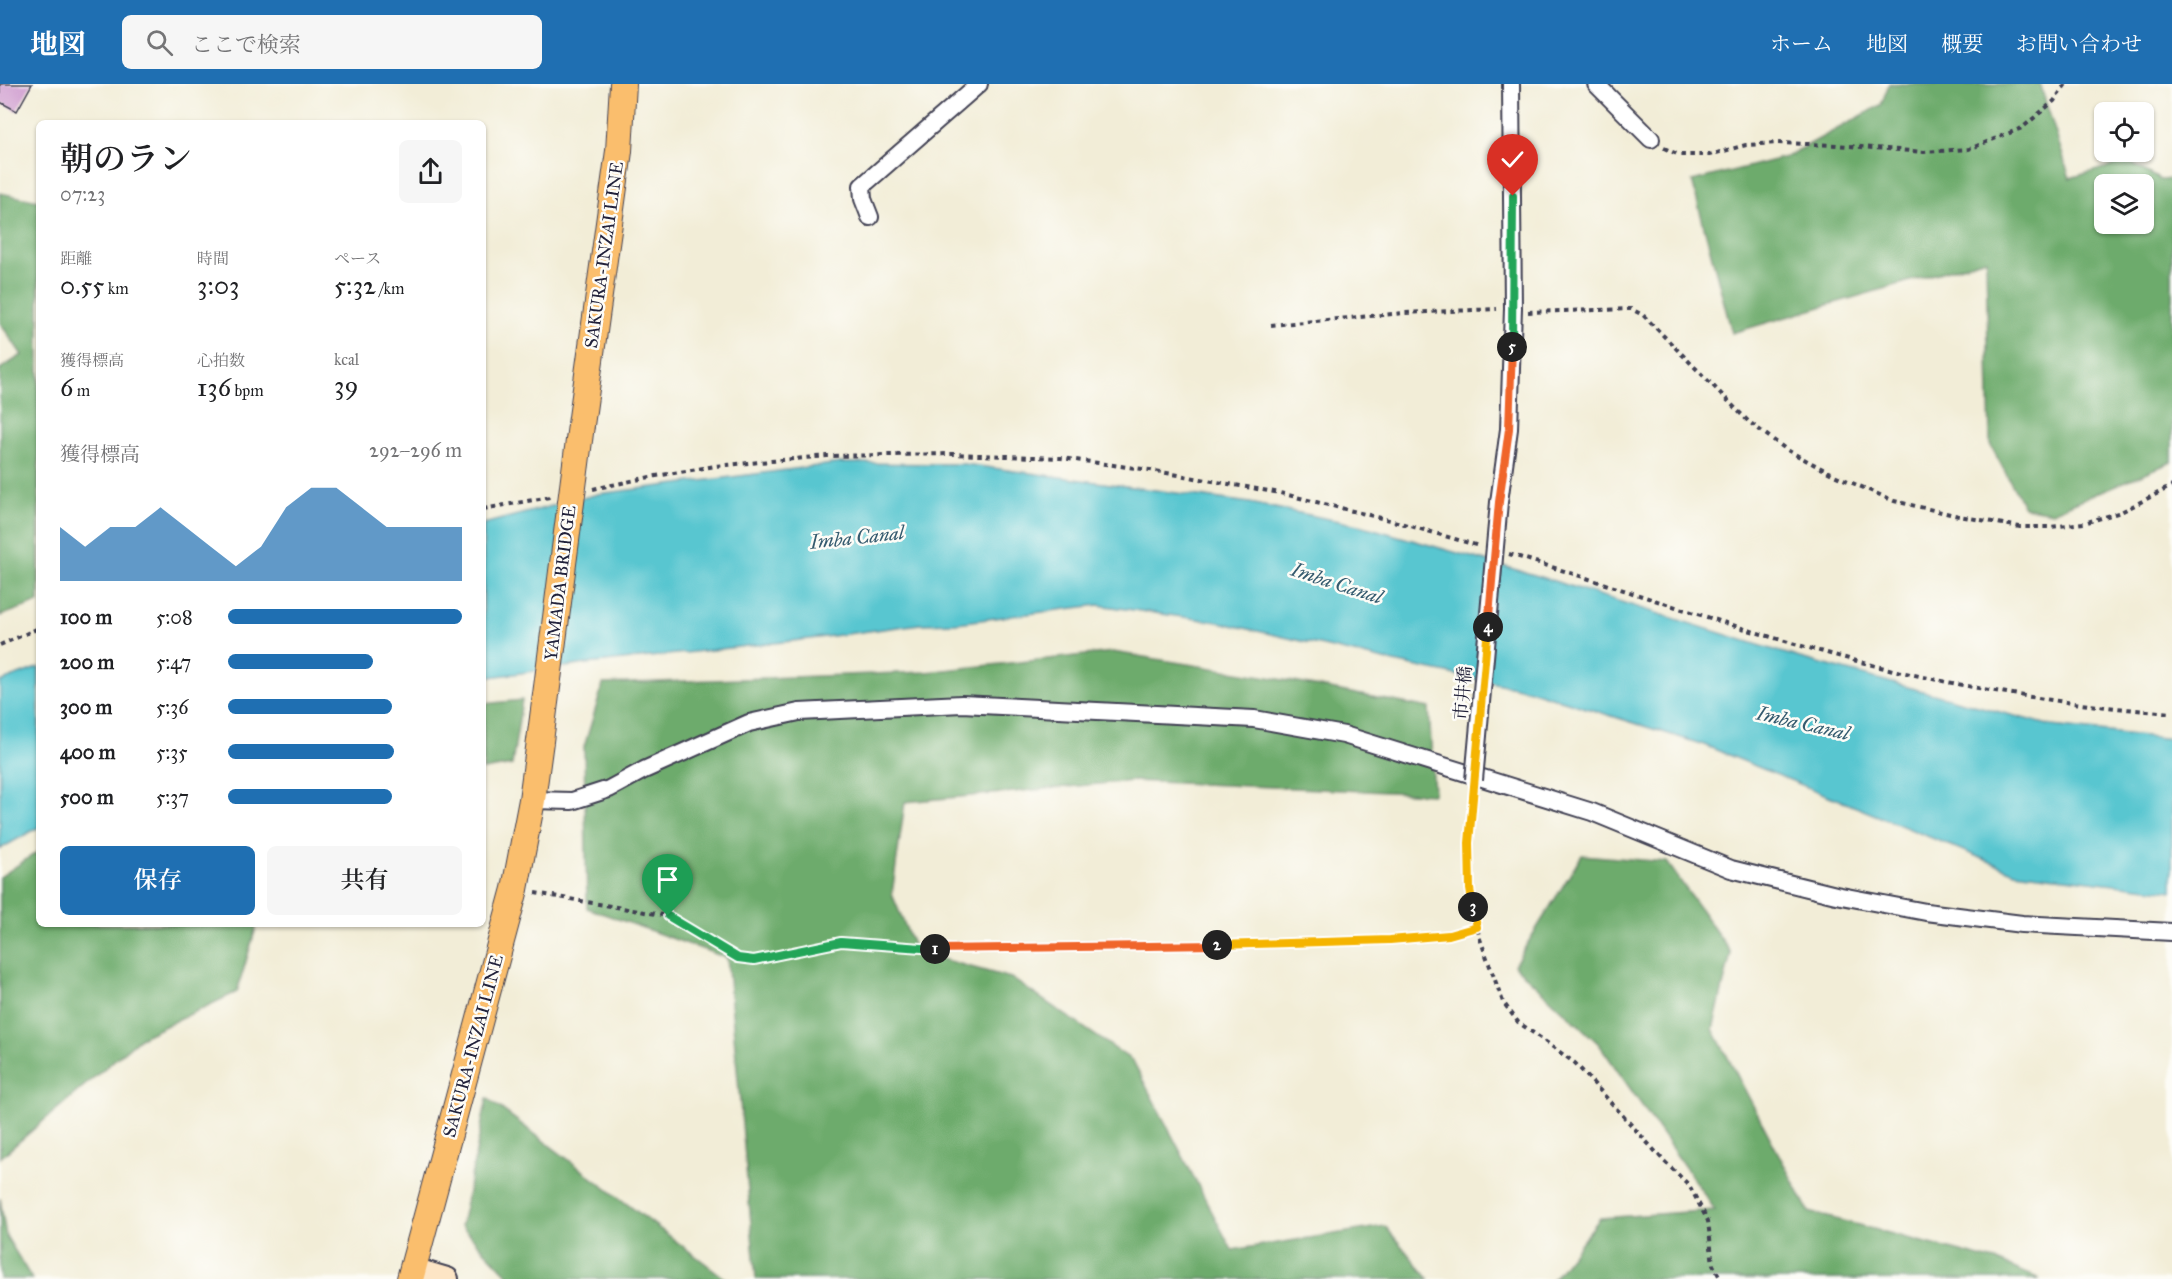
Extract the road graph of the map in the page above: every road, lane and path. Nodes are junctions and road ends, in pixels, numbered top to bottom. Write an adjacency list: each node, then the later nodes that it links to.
1 (623, 84): 10 (main road, SAKURA-INZAI LINE)
2 (980, 84): 7 (street)
3 (1511, 84): 8 (street, 市井橋)
4 (1596, 84): 6 (street)
5 (2066, 84): 6 (path)
6 (1651, 139)
7 (870, 217)
8 (1513, 310): 9 (path); 11 (path); 21 (street, 市井橋, bridge)
9 (1271, 325)
10 (581, 425): 20 (main road, YAMADA BRIDGE, bridge)
11 (2172, 486)
12 (585, 490): 15 (path)
13 (551, 497): 14 (path)
14 (486, 508)
15 (1487, 548)
16 (1498, 551): 19 (path)
17 (36, 629): 18 (path)
18 (0, 645)
19 (2172, 713)
20 (540, 741): 22 (main road, SAKURA-INZAI LINE)
21 (1474, 780): 24 (path)
22 (532, 800): 23 (main road, SAKURA-INZAI LINE); 25 (street)
23 (515, 889): 24 (path); 26 (main road, SAKURA-INZAI LINE)
24 (1477, 927): 28 (path)
25 (2172, 932)
26 (411, 1274): 27 (street)
27 (447, 1279)
28 (1721, 1279)

